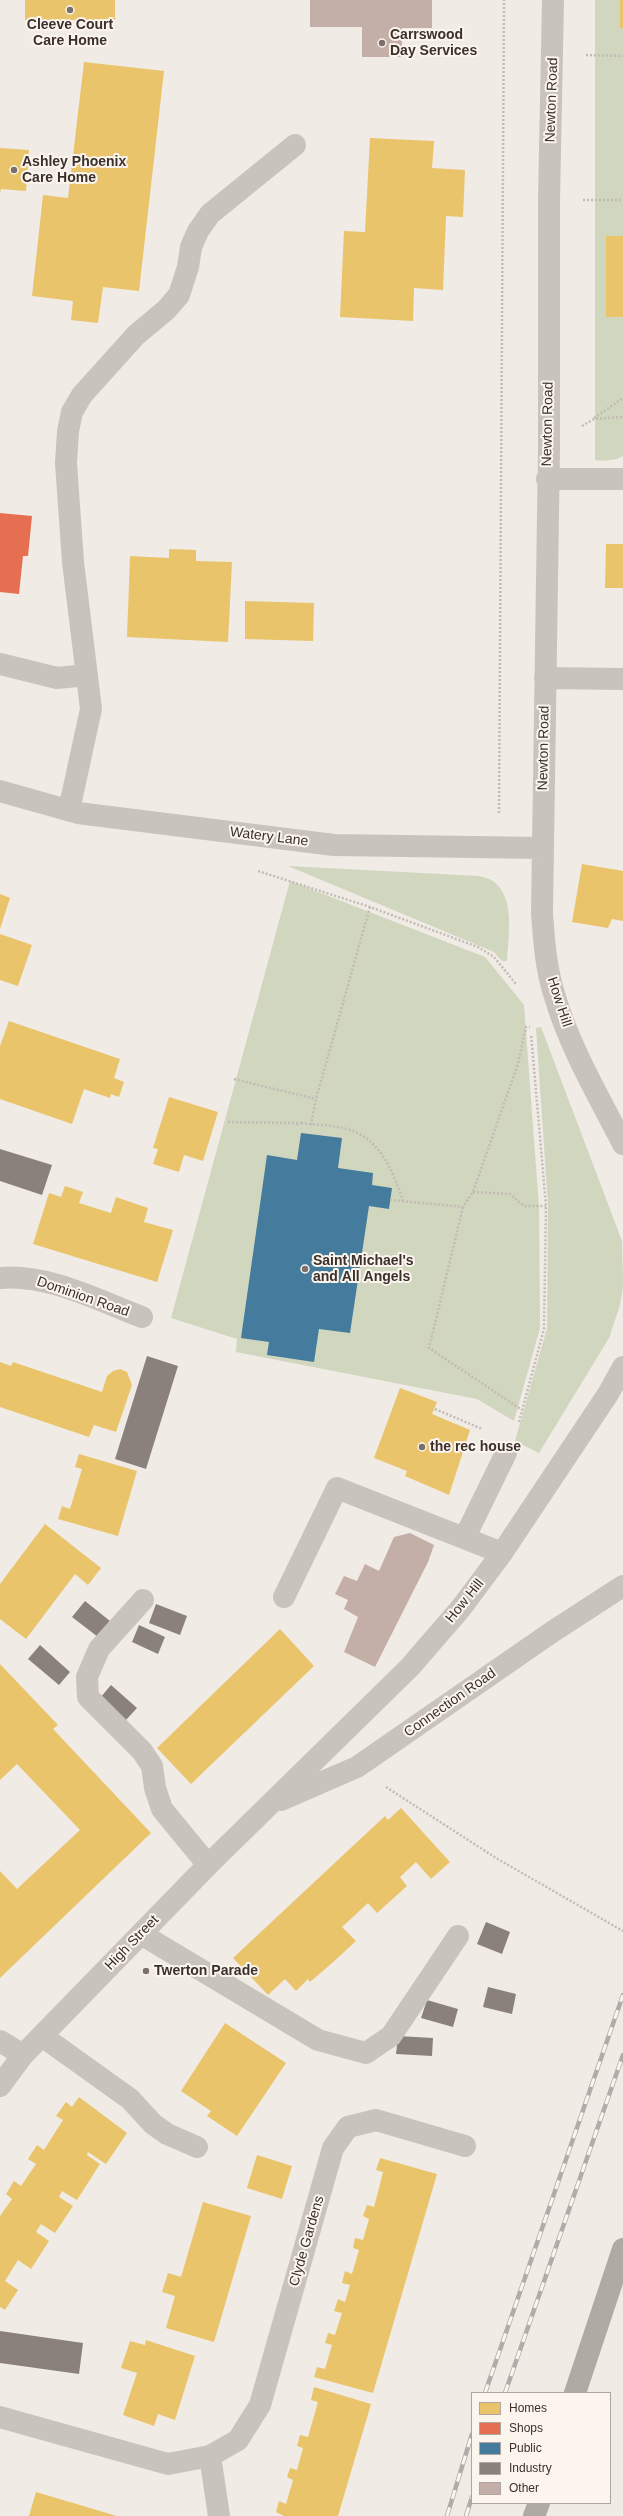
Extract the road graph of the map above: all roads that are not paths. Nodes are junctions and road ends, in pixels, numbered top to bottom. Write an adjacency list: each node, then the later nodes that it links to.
1 (553, 0): 3 (street, Newton Road)
2 (295, 145): 6 (street)
3 (547, 479): 4 (street); 7 (street, Newton Road)
4 (623, 479)
5 (0, 664): 6 (street)
6 (87, 674): 10 (street)
7 (545, 678): 8 (street); 11 (street, Newton Road)
8 (623, 679)
9 (0, 791): 10 (street, Watery Lane)
10 (69, 810): 11 (street, Watery Lane)
11 (542, 848): 12 (street, How Hill)
12 (623, 1144)
13 (0, 1278): 14 (street, Dominion Road)
14 (142, 1317)
15 (623, 1368): 18 (street, How Hill)
16 (506, 1453): 17 (street)
17 (466, 1537): 18 (street); 20 (street)
18 (502, 1553): 22 (street, How Hill)
19 (623, 1586): 22 (street, Connection Road)
20 (284, 1597)
21 (143, 1600): 23 (street)
22 (269, 1804): 23 (street, High Street)
23 (208, 1865): 24 (street, High Street)
24 (141, 1934): 25 (street); 26 (street, High Street)
25 (458, 1936)
26 (42, 2036): 28 (street, High Street); 31 (street)
27 (0, 2041): 28 (street)
28 (23, 2055): 29 (street, High Street)
29 (0, 2086)
30 (465, 2146): 35 (street, Clyde Gardens)
31 (197, 2147)
32 (623, 2249): 33 (highway)
33 (575, 2392)
34 (0, 2417): 35 (street, Clyde Gardens)
35 (210, 2456): 37 (street)
36 (538, 2504): 38 (highway)
37 (219, 2516)
38 (534, 2516)

